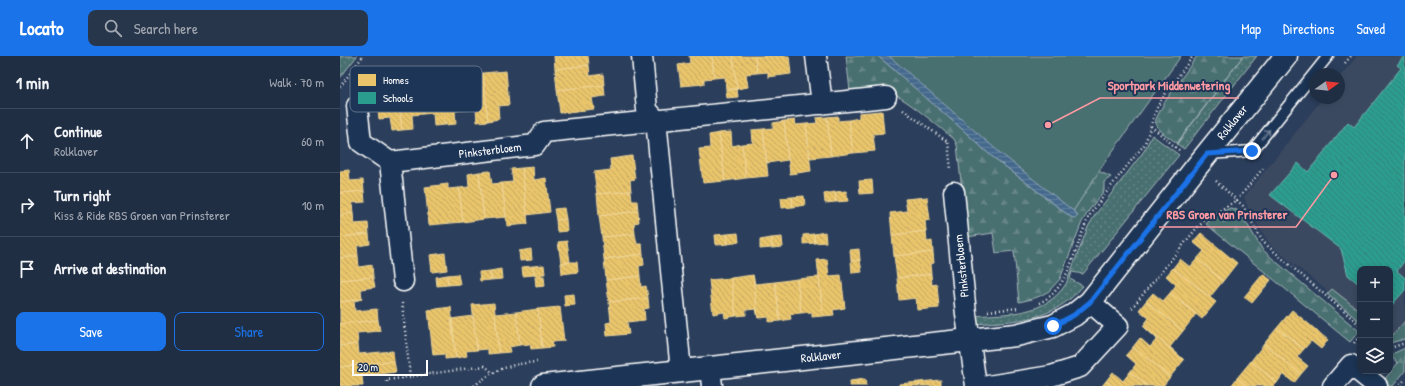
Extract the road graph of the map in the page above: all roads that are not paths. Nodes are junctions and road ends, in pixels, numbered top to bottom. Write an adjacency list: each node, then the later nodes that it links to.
1 (642, 56): 8 (street)
2 (816, 56): 6 (street)
3 (1286, 56): 9 (street, Rolklaver)
4 (1328, 56): 9 (lane, one-way to 4)
5 (886, 97): 6 (street, Pinksterbloem)
6 (822, 104): 8 (street, Pinksterbloem)
7 (358, 112): 10 (street)
8 (656, 120): 10 (street, Pinksterbloem); 15 (street)
9 (1202, 159): 13 (street, Rolklaver)
10 (390, 162): 12 (street)
11 (954, 192): 14 (street, Pinksterbloem)
12 (403, 281)
13 (1090, 302): 14 (street, Rolklaver); 19 (street)
14 (969, 340): 16 (street, Rolklaver); 18 (street, Pinksterbloem)
15 (681, 371): 16 (street, Rolklaver); 17 (street, Rolklaver)
16 (711, 377)
17 (543, 386)
18 (976, 386)
19 (988, 386)
20 (1334, 386): 21 (street)
21 (1377, 386)

